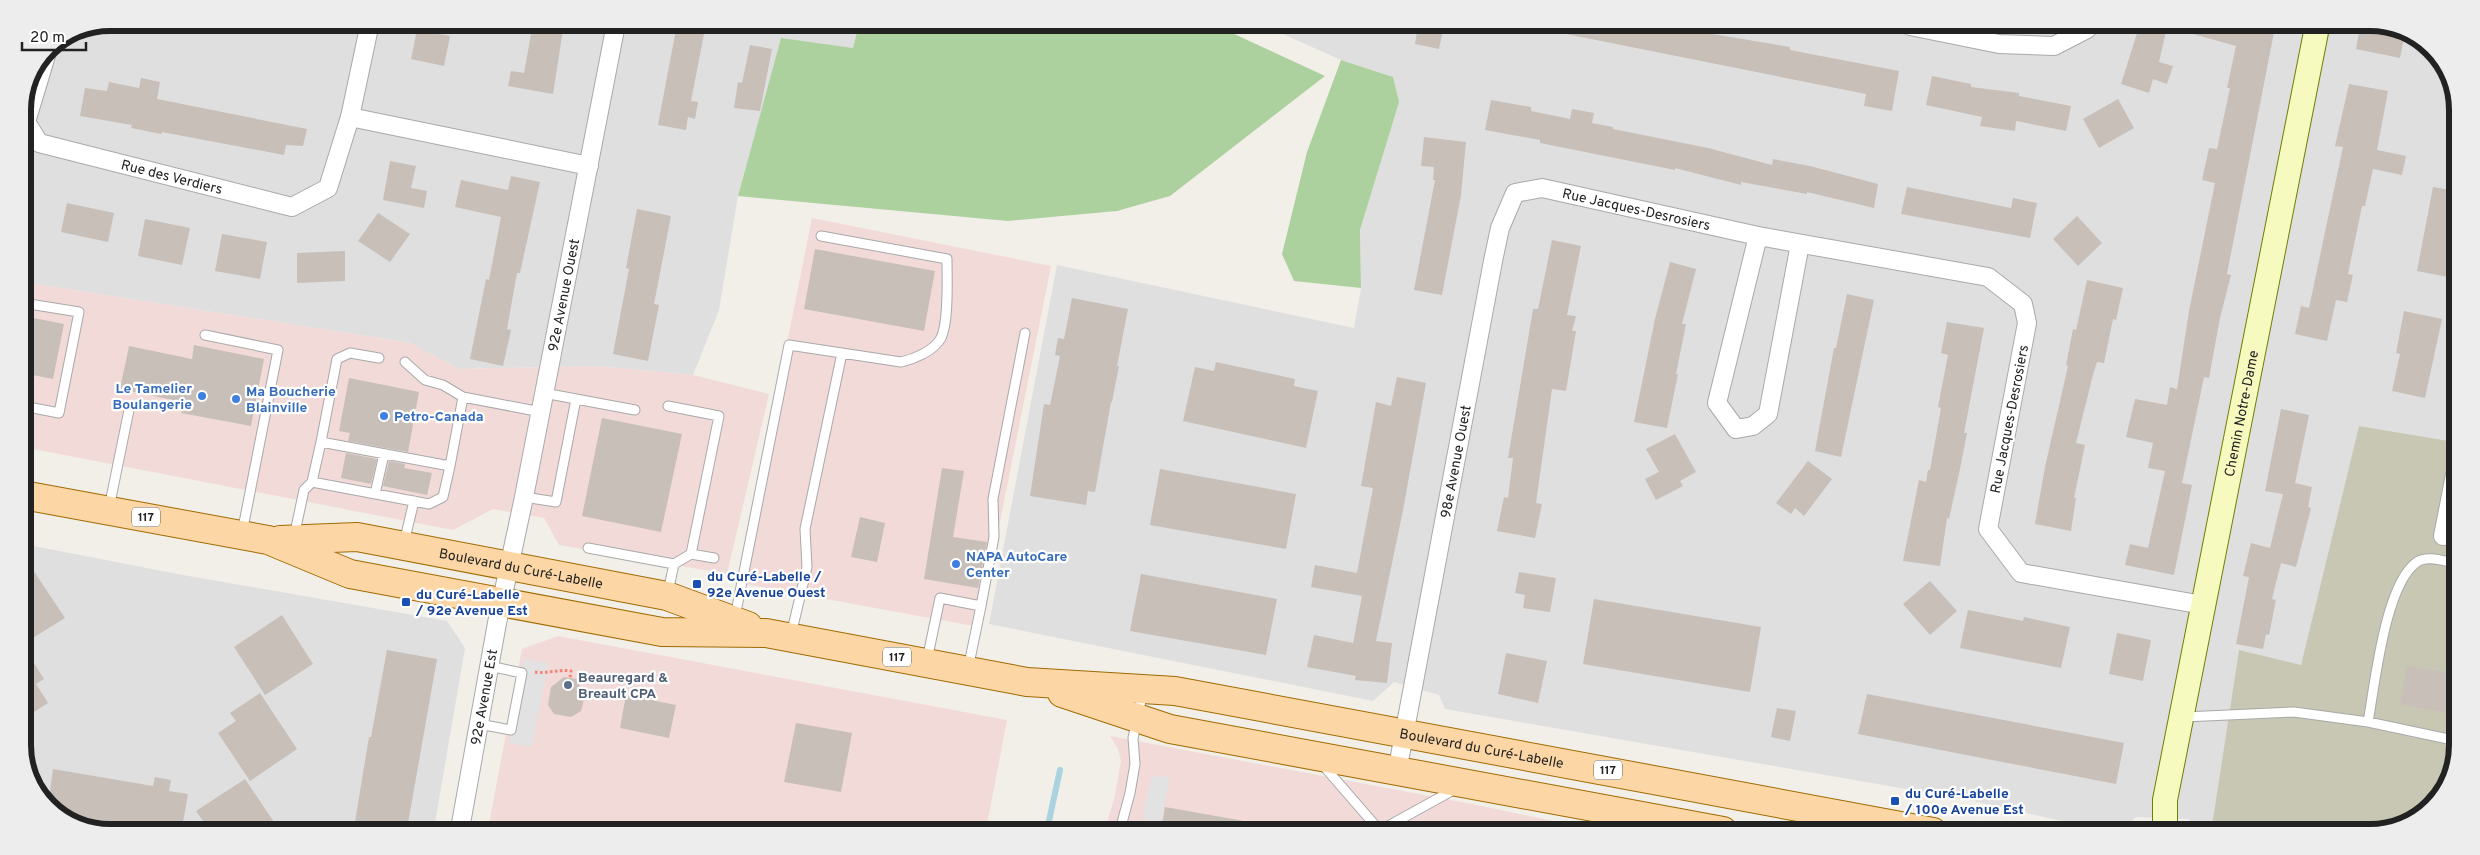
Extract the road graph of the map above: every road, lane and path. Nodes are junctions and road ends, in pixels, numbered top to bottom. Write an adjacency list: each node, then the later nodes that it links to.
1 (368, 31): 8 (street, Rue des Verdiers)
2 (615, 31): 10 (street, 92e Avenue Ouest)
3 (1935, 31): 4 (street)
4 (2082, 31)
5 (2316, 31): 51 (street, Chemin Notre-Dame)
6 (41, 74): 7 (street, Rue des Verdiers)
7 (32, 102)
8 (350, 117): 9 (street, Rue des Verdiers); 10 (street)
9 (31, 130)
10 (589, 166): 21 (street, 92e Avenue Ouest)
11 (1515, 193): 13 (street, Rue Jacques-Desrosiers); 66 (street, 98e Avenue Ouest)
12 (821, 236): 18 (lane)
13 (1758, 236): 14 (street, Rue Jacques-Desrosiers); 14 (street)
14 (1800, 244): 51 (street, Rue Jacques-Desrosiers)
15 (31, 304): 25 (lane)
16 (1025, 333): 52 (lane)
17 (205, 335): 39 (lane)
18 (842, 353): 53 (lane); 54 (lane)
19 (379, 358): 29 (lane)
20 (405, 362): 22 (lane)
21 (544, 392): 23 (lane); 28 (street, 92e Avenue Ouest)
22 (463, 397): 28 (lane); 31 (lane)
23 (576, 398): 27 (lane); 35 (lane)
24 (668, 406): 44 (lane)
25 (31, 408)
26 (130, 410): 38 (lane)
27 (635, 410)
28 (541, 412): 35 (street, 92e Avenue Ouest)
29 (321, 442): 30 (lane); 32 (lane)
30 (384, 454): 31 (lane); 33 (lane)
31 (450, 466): 36 (lane)
32 (312, 482): 33 (lane); 41 (lane)
33 (375, 494): 36 (lane)
34 (31, 496): 38 (main road, Boulevard du Curé-Labelle / 117)
35 (524, 497): 48 (street, 92e Avenue Ouest)
36 (414, 502): 42 (lane)
37 (2449, 506): 40 (street)
38 (109, 511): 39 (main road, Boulevard du Curé-Labelle / 117)
39 (241, 535): 41 (main road, Boulevard du Curé-Labelle / 117)
40 (2443, 536)
41 (284, 543): 42 (main road, Boulevard du Curé-Labelle / 117); 50 (main road, Boulevard du Curé-Labelle / 117)
42 (403, 546): 48 (main road, Boulevard du Curé-Labelle / 117)
43 (588, 548): 47 (lane)
44 (691, 554): 45 (lane); 47 (lane)
45 (714, 558)
46 (2449, 562): 64 (lane)
47 (674, 564): 49 (lane)
48 (510, 567): 49 (main road, Boulevard du Curé-Labelle / 117); 50 (street, 92e Avenue Est)
49 (668, 596): 53 (main road, Boulevard du Curé-Labelle / 117)
50 (502, 602): 53 (main road, Boulevard du Curé-Labelle / 117); 56 (street, 92e Avenue Est)
51 (2204, 605): 62 (street, Chemin Notre-Dame)
52 (980, 606): 55 (lane); 57 (lane)
53 (733, 626): 54 (main road, Boulevard du Curé-Labelle / 117)
54 (778, 635): 55 (main road, Boulevard du Curé-Labelle / 117)
55 (926, 663): 57 (main road, Boulevard du Curé-Labelle / 117)
56 (489, 666): 65 (street, 92e Avenue Est); 65 (lane)
57 (968, 671): 60 (main road, Boulevard du Curé-Labelle / 117)
58 (546, 674): 59 (path)
59 (570, 678)
60 (1027, 682): 61 (main road, Boulevard du Curé-Labelle / 117); 63 (main road, Boulevard du Curé-Labelle / 117)
61 (1144, 689): 63 (lane); 66 (main road, Boulevard du Curé-Labelle / 117)
62 (2181, 717): 64 (lane); 71 (street, Chemin Notre-Dame)
63 (1137, 718): 68 (main road, Boulevard du Curé-Labelle / 117); 75 (lane)
64 (2368, 722): 67 (lane)
65 (479, 724): 74 (street, 92e Avenue Est)
66 (1404, 732): 69 (street); 72 (main road, Boulevard du Curé-Labelle / 117)
67 (2449, 739)
68 (1315, 756): 69 (main road, Boulevard du Curé-Labelle / 117); 76 (lane)
69 (1397, 772): 70 (main road, Boulevard du Curé-Labelle / 117)
70 (1463, 784): 77 (lane); 78 (main road, Boulevard du Curé-Labelle / 117)
71 (2165, 800): 79 (street, Chemin Notre-Dame); 80 (street, Chemin Notre-Dame)
72 (1810, 820): 73 (main road, Boulevard du Curé-Labelle / 117)
73 (1845, 823)
74 (461, 824)
75 (1123, 824)
76 (1376, 824)
77 (1392, 824)
78 (1684, 824)
79 (2154, 824)
80 (2165, 824)

